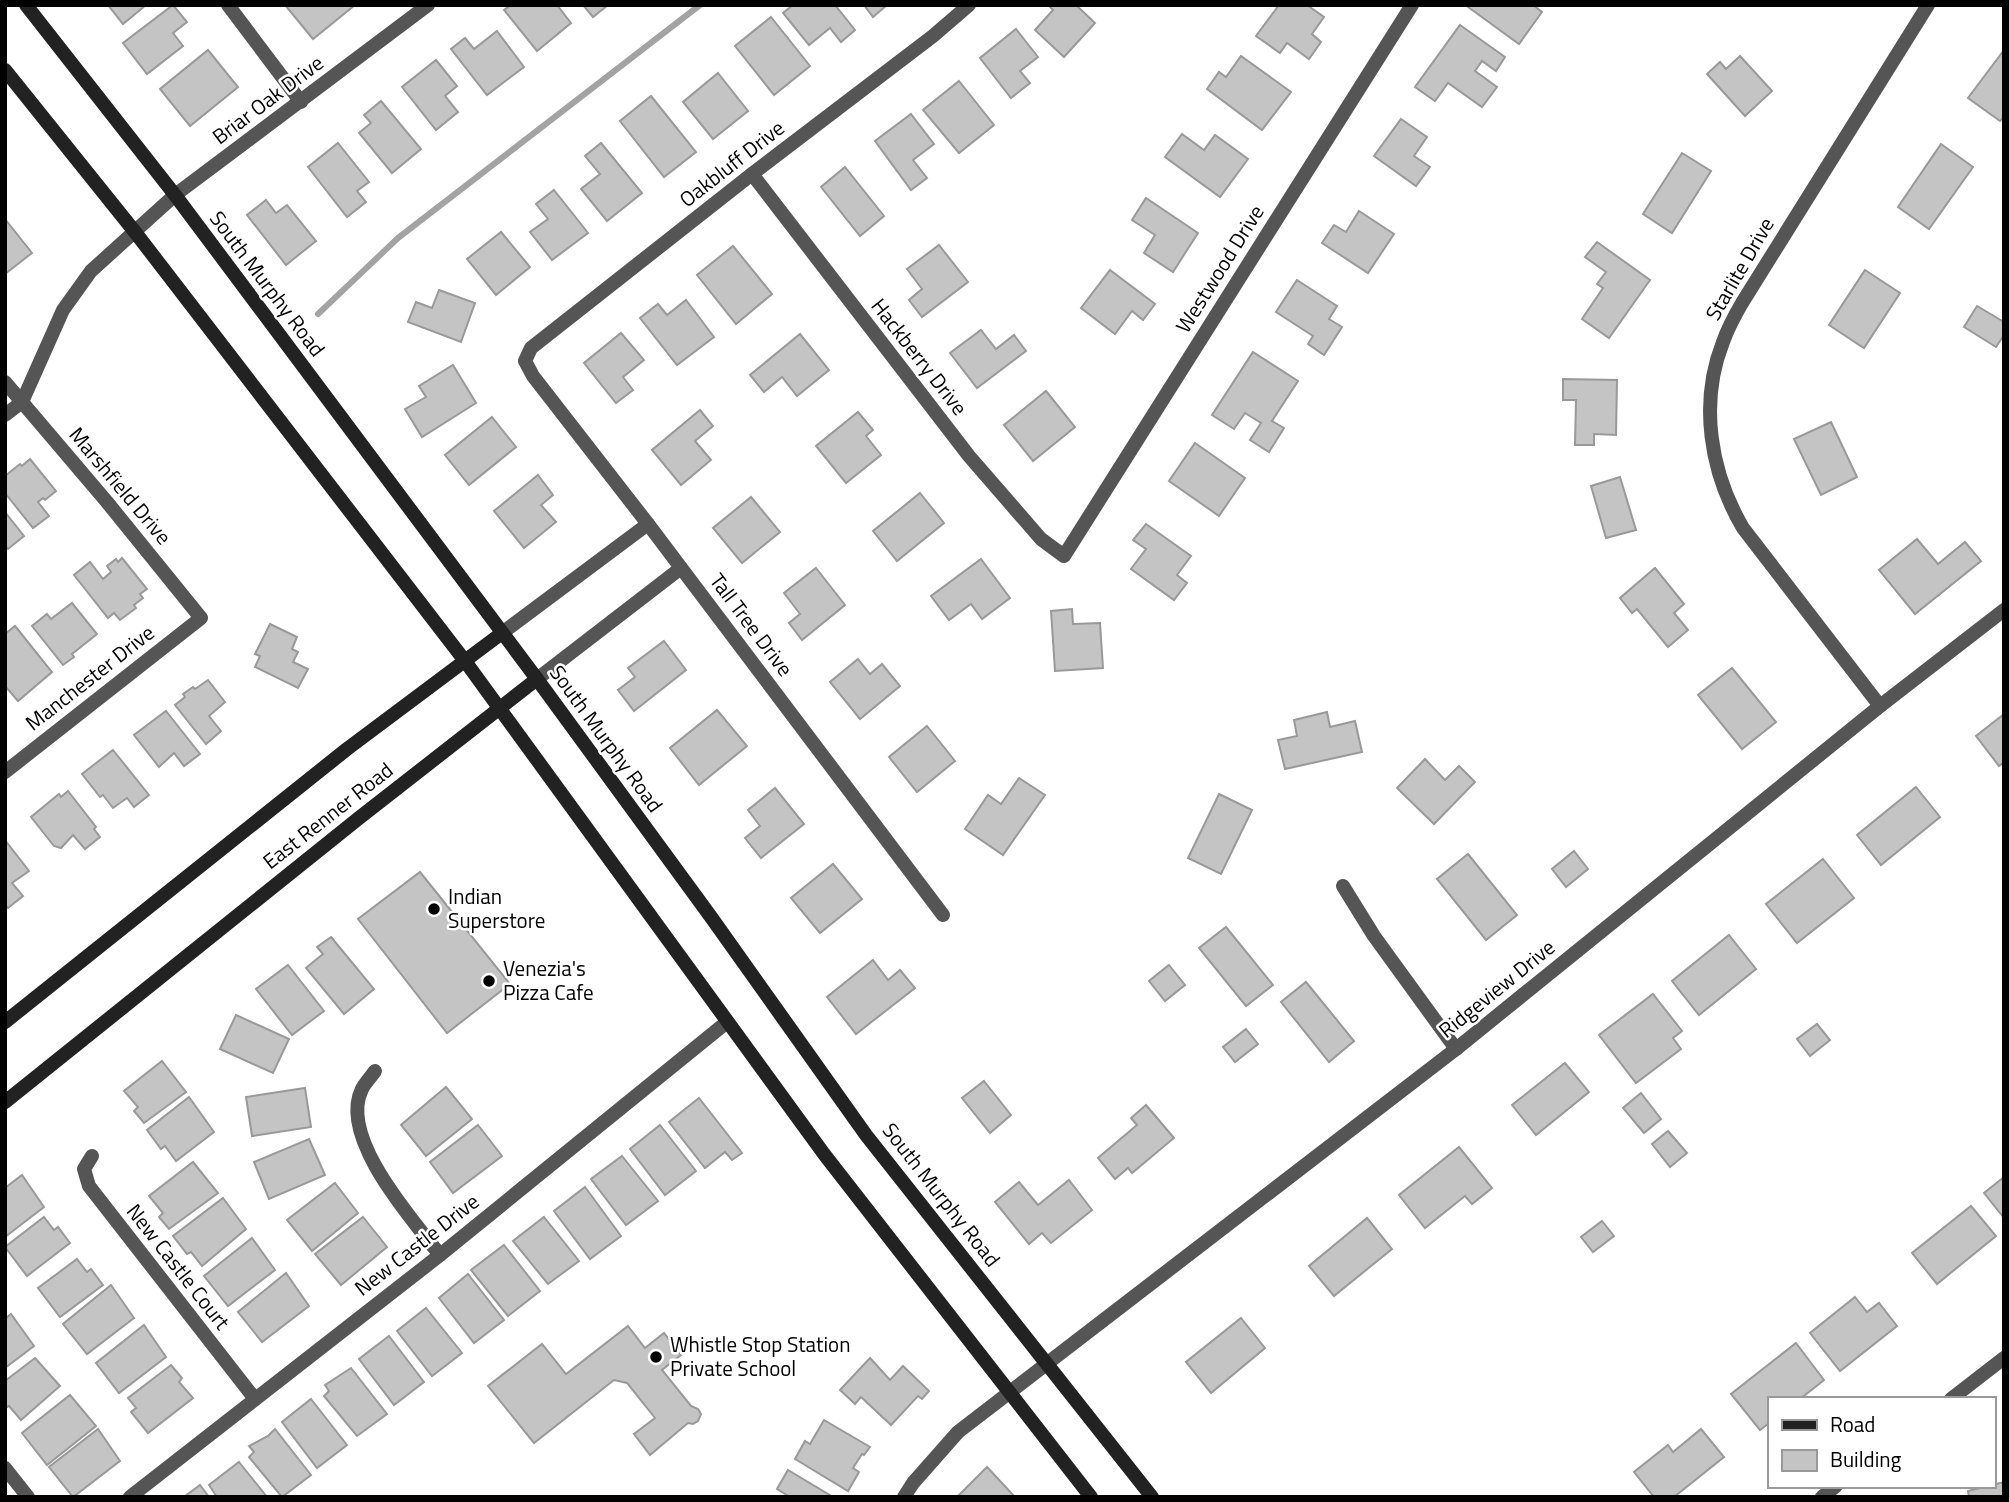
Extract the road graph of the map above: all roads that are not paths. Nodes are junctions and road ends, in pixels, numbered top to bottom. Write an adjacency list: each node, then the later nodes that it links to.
1 (26, 5): 10 (main road, South Murphy Road)
2 (228, 5): 8 (street)
3 (428, 5): 8 (street, Briar Oak Drive)
4 (970, 5): 9 (street, Oakbluff Drive)
5 (1412, 5): 17 (street, Westwood Drive)
6 (1928, 5): 24 (street, Starlite Drive)
7 (5, 71): 11 (main road)
8 (301, 102): 10 (street, Briar Oak Drive)
9 (752, 174): 12 (street, Oakbluff Drive); 17 (street, Hackberry Drive)
10 (175, 195): 11 (street, Briar Oak Drive); 21 (main road, South Murphy Road)
11 (135, 232): 14 (street, Briar Oak Drive); 22 (main road)
12 (525, 361): 16 (street, Tall Tree Drive)
13 (5, 382): 14 (street, Marshfield Drive)
14 (22, 402): 15 (street); 20 (street, Marshfield Drive)
15 (5, 415)
16 (648, 524): 18 (street, Tall Tree Drive); 21 (street, East Renner Road)
17 (1064, 556)
18 (681, 568): 23 (street, East Renner Road); 28 (street, Tall Tree Drive)
19 (2004, 610): 24 (street, Ridgeview Drive)
20 (201, 618): 26 (street, Manchester Drive)
21 (502, 633): 22 (main road, East Renner Road); 23 (main road, South Murphy Road)
22 (465, 661): 25 (main road); 29 (main road, East Renner Road)
23 (537, 679): 25 (main road, East Renner Road); 37 (main road, South Murphy Road)
24 (1880, 706): 31 (street, Ridgeview Drive)
25 (499, 709): 30 (main road); 33 (main road, East Renner Road)
26 (5, 772)
27 (1343, 886): 31 (street)
28 (943, 915)
29 (5, 1022)
30 (727, 1022): 35 (street, New Castle Drive); 38 (main road)
31 (1457, 1049): 37 (street, Ridgeview Drive)
32 (375, 1071): 35 (street)
33 (5, 1102)
34 (92, 1156): 40 (street, New Castle Court)
35 (440, 1255): 40 (street, New Castle Drive)
36 (2004, 1358): 39 (street)
37 (1048, 1364): 38 (street, Ridgeview Drive); 46 (main road, South Murphy Road)
38 (1010, 1392): 44 (street, Ridgeview Drive); 45 (main road)
39 (1954, 1397)
40 (255, 1399): 43 (street, New Castle Drive)
41 (5, 1468): 42 (street)
42 (28, 1497)
43 (130, 1497)
44 (904, 1497)
45 (1091, 1497)
46 (1153, 1497)

